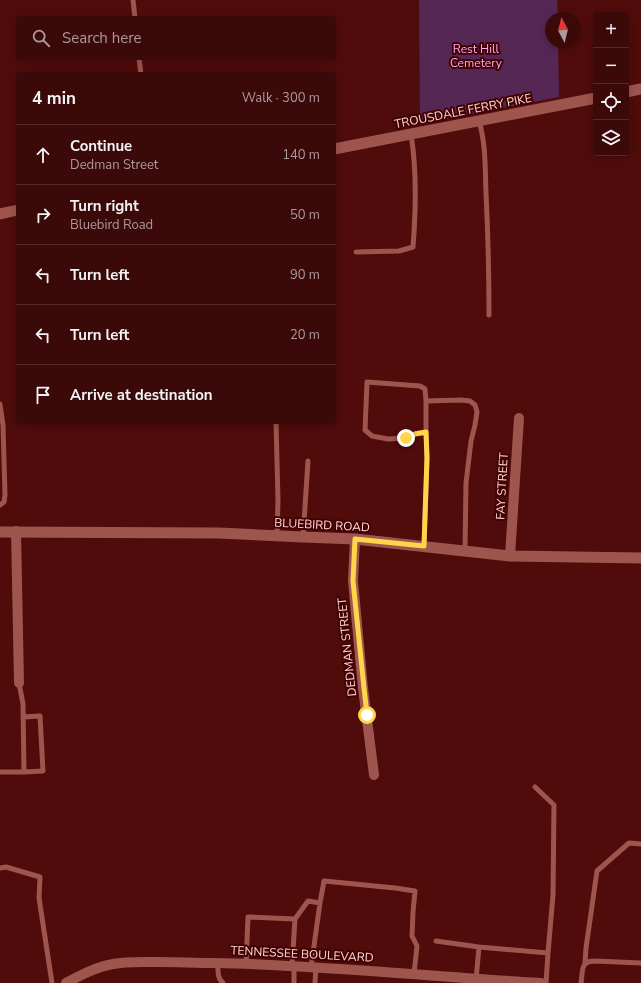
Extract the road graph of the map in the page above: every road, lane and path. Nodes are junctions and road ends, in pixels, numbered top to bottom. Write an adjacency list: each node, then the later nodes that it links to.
1 (133, 0): 2 (lane)
2 (135, 16)
3 (139, 60): 4 (lane)
4 (141, 72)
5 (641, 90): 6 (street)
6 (629, 92)
7 (593, 99): 8 (street, TROUSDALE FERRY PIKE)
8 (479, 121): 9 (street, TROUSDALE FERRY PIKE); 14 (lane)
9 (411, 134): 10 (street, TROUSDALE FERRY PIKE); 13 (lane)
10 (336, 149)
11 (16, 210): 12 (street)
12 (0, 214)
13 (356, 252)
14 (489, 315)
15 (426, 401): 19 (lane); 19 (lane); 28 (lane)
16 (0, 404): 21 (lane)
17 (519, 418): 29 (street, FAY STREET)
18 (276, 424): 24 (lane)
19 (426, 432): 27 (lane)
20 (308, 461): 25 (lane)
21 (0, 505)
22 (16, 531): 23 (street, BLUEBIRD ROAD); 24 (street, BLUEBIRD ROAD); 31 (street)
23 (0, 532)
24 (277, 536): 25 (street, BLUEBIRD ROAD)
25 (303, 537): 26 (street, BLUEBIRD ROAD)
26 (355, 539): 27 (street, BLUEBIRD ROAD); 35 (street, DEDMAN STREET)
27 (424, 546): 28 (street, BLUEBIRD ROAD)
28 (465, 551): 29 (street, BLUEBIRD ROAD)
29 (510, 556): 30 (street, BLUEBIRD ROAD)
30 (641, 558)
31 (19, 683): 32 (lane)
32 (23, 717): 34 (lane); 34 (lane)
33 (0, 772): 34 (lane)
34 (24, 772)
35 (374, 775)
36 (535, 787): 43 (lane)
37 (641, 844): 45 (lane)
38 (0, 868): 53 (lane)
39 (320, 903): 40 (lane); 49 (lane); 50 (lane)
40 (294, 919): 47 (lane); 48 (lane)
41 (436, 941): 42 (lane)
42 (479, 947): 43 (lane); 52 (lane)
43 (548, 953): 59 (lane)
44 (218, 963): 47 (street, TENNESSEE BOULEVARD); 54 (street, TENNESSEE BOULEVARD); 55 (lane)
45 (585, 963): 46 (lane); 60 (lane)
46 (641, 963)
47 (246, 964): 48 (street, TENNESSEE BOULEVARD)
48 (293, 966): 49 (street, TENNESSEE BOULEVARD); 56 (lane)
49 (313, 967): 50 (street, TENNESSEE BOULEVARD); 57 (lane)
50 (414, 974): 51 (street, TENNESSEE BOULEVARD)
51 (435, 979): 52 (street, TENNESSEE BOULEVARD)
52 (482, 981): 58 (street, TENNESSEE BOULEVARD)
53 (52, 983)
54 (66, 983)
55 (223, 983)
56 (294, 983)
57 (315, 983)
58 (541, 983)
59 (546, 983)
60 (581, 983)

